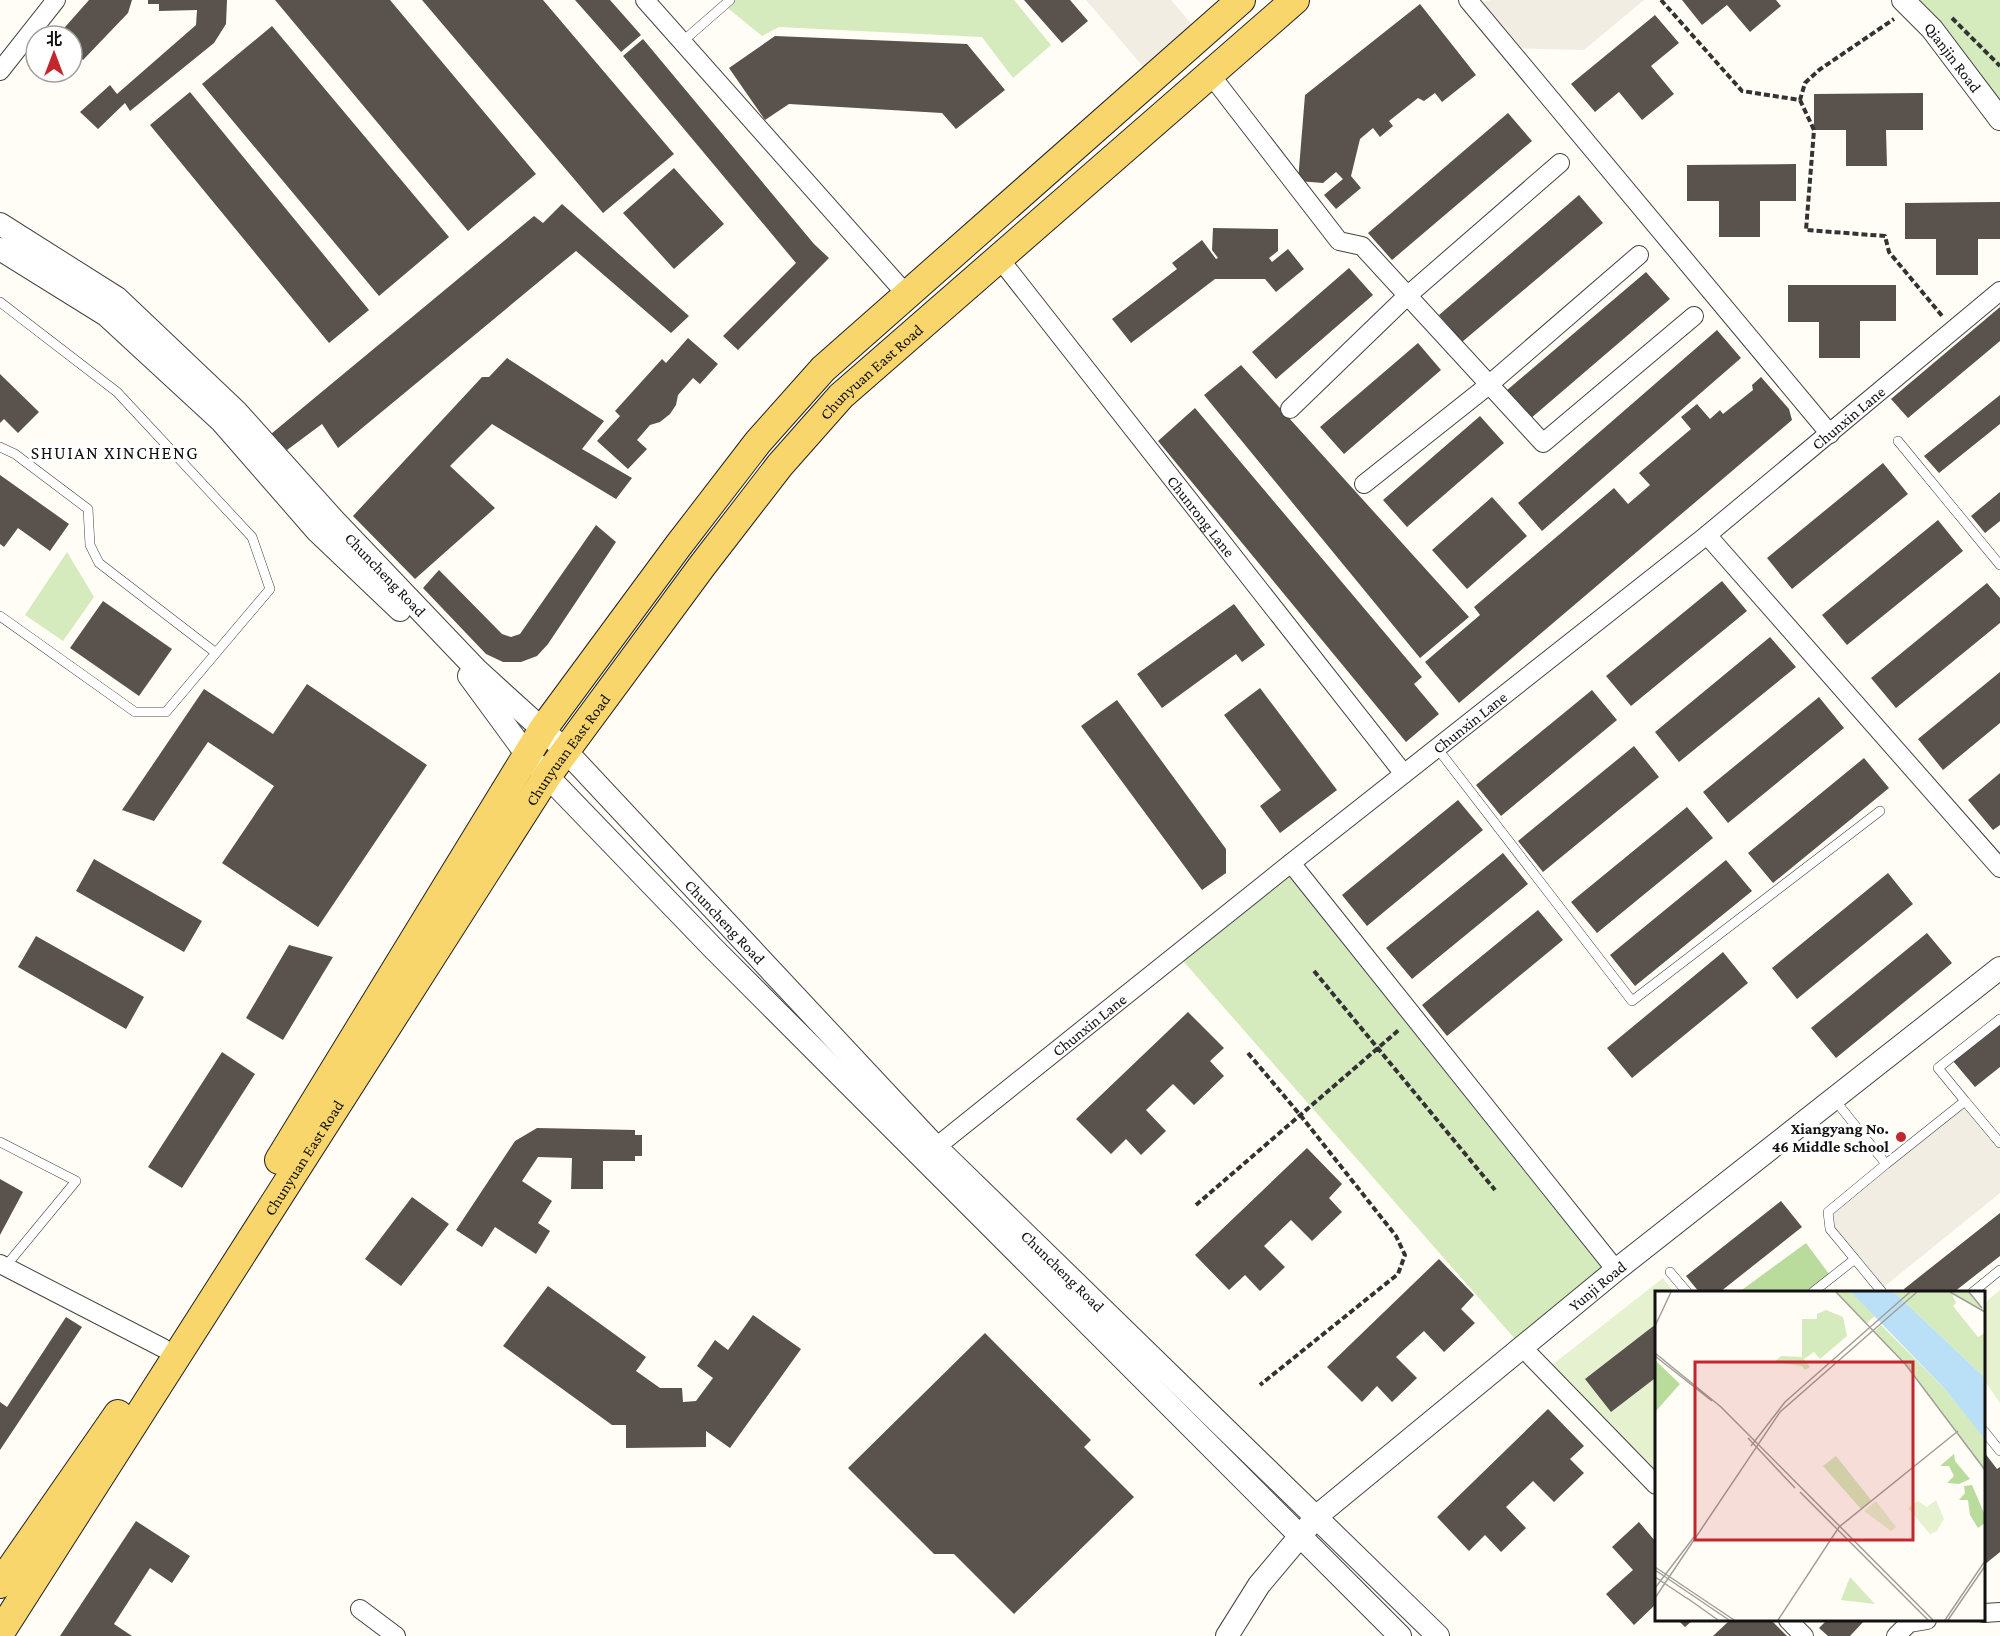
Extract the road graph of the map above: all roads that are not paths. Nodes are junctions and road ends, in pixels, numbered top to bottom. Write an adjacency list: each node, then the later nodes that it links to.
1 (56, 0): 9 (street)
2 (645, 0): 8 (street)
3 (730, 0): 8 (lane)
4 (1240, 0): 18 (main road, Chunyuan East Road)
5 (1295, 0): 10 (main road, Chunyuan East Road)
6 (1468, 0): 24 (street)
7 (1907, 4): 11 (street, Qianjin Road)
8 (682, 42): 18 (street)
9 (0, 71)
10 (1210, 74): 16 (main road, Chunyuan East Road); 19 (street)
11 (2000, 119)
12 (1560, 162): 19 (street)
13 (0, 224): 32 (street, Chuncheng Road)
14 (0, 249): 35 (street, Chuncheng Road)
15 (1639, 255): 22 (street)
16 (999, 258): 34 (main road, Chunyuan East Road); 36 (street, Chunrong Lane)
17 (2000, 291): 24 (street, Chunxin Lane)
18 (906, 294): 32 (main road, Chunyuan East Road)
19 (1407, 296): 22 (street); 23 (street)
20 (0, 302): 31 (lane)
21 (1694, 316): 22 (street)
22 (1488, 384): 27 (street)
23 (1290, 409)
24 (1830, 434): 28 (street, Chunxin Lane)
25 (1898, 441): 29 (lane)
26 (0, 447): 31 (lane)
27 (1364, 484)
28 (1707, 536): 33 (street, Chunxin Lane); 40 (street)
29 (2000, 565)
30 (0, 616): 31 (lane)
31 (216, 653)
32 (543, 729): 34 (street, Chuncheng Road); 35 (main road, Chunyuan East Road)
33 (1437, 748): 36 (street, Chunxin Lane); 38 (lane)
34 (565, 750): 37 (main road, Chunyuan East Road); 47 (street, Chuncheng Road)
35 (527, 755): 37 (street, Chuncheng Road); 59 (main road, Chunyuan East Road)
36 (1404, 774): 39 (street, Chunxin Lane)
37 (547, 776): 64 (street, Chuncheng Road); 71 (main road, Chunyuan East Road)
38 (1880, 811)
39 (1291, 863): 47 (street, Chunxin Lane); 51 (street)
40 (2000, 868)
41 (2000, 968): 43 (street, Yunji Road)
42 (2000, 1019): 44 (lane)
43 (1834, 1099): 48 (lane); 51 (street, Yunji Road)
44 (1965, 1101): 46 (lane); 48 (lane)
45 (0, 1142): 50 (lane)
46 (2000, 1143)
47 (936, 1147): 63 (street, Chuncheng Road)
48 (1886, 1164): 49 (lane)
49 (1855, 1259): 55 (lane); 56 (lane)
50 (3, 1265): 59 (street)
51 (1616, 1270): 58 (street, Yunji Road)
52 (2000, 1270): 57 (lane)
53 (1670, 1272): 54 (lane)
54 (1685, 1291)
55 (1815, 1291)
56 (1880, 1291)
57 (1975, 1291)
58 (1522, 1347): 62 (street); 63 (street, Yunji Road)
59 (163, 1348): 65 (main road, Chunyuan East Road)
60 (1985, 1432): 61 (lane)
61 (2000, 1451)
62 (1655, 1484)
63 (1317, 1516): 64 (street, Yunji Road); 75 (street, Chuncheng Road)
64 (1299, 1536): 73 (street, Yunji Road); 74 (street, Chuncheng Road)
65 (0, 1584)
66 (360, 1609): 72 (street)
67 (2000, 1612): 68 (street)
68 (1985, 1613)
69 (1789, 1621): 76 (street)
70 (1922, 1621): 77 (street)
71 (0, 1633)
72 (396, 1636)
73 (1227, 1636)
74 (1400, 1636)
75 (1438, 1636)
76 (1804, 1636)
77 (1896, 1636)

